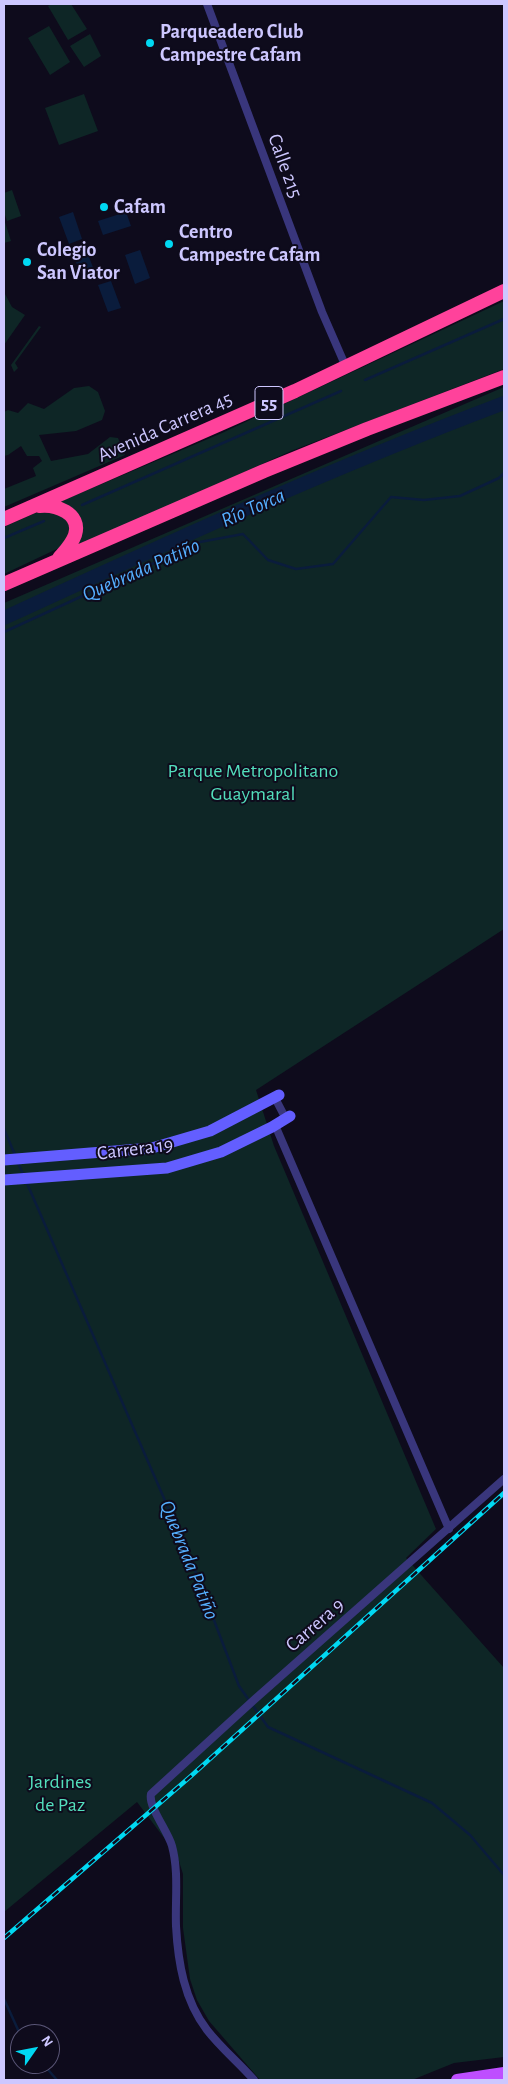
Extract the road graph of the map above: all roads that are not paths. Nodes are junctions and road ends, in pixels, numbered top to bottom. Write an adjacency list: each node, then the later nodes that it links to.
1 (207, 4): 3 (street, Calle 215)
2 (504, 291): 3 (highway, Avenida Carrera 45 / 55)
3 (346, 367): 5 (highway, Avenida Carrera 45 / 55)
4 (504, 377): 7 (highway)
5 (30, 507): 6 (highway, Avenida Carrera 45 / 55); 7 (highway)
6 (4, 519)
7 (55, 562): 8 (highway)
8 (4, 584)
9 (277, 1097): 10 (street); 12 (main road, Carrera 19)
10 (288, 1117): 11 (main road, Carrera 19)
11 (275, 1125): 13 (main road, Carrera 19); 15 (street)
12 (4, 1160)
13 (4, 1180)
14 (504, 1479): 15 (street, Carrera 9)
15 (449, 1530): 17 (street, Carrera 9)
16 (504, 2073): 18 (main road)
17 (254, 2080)
18 (457, 2080)

